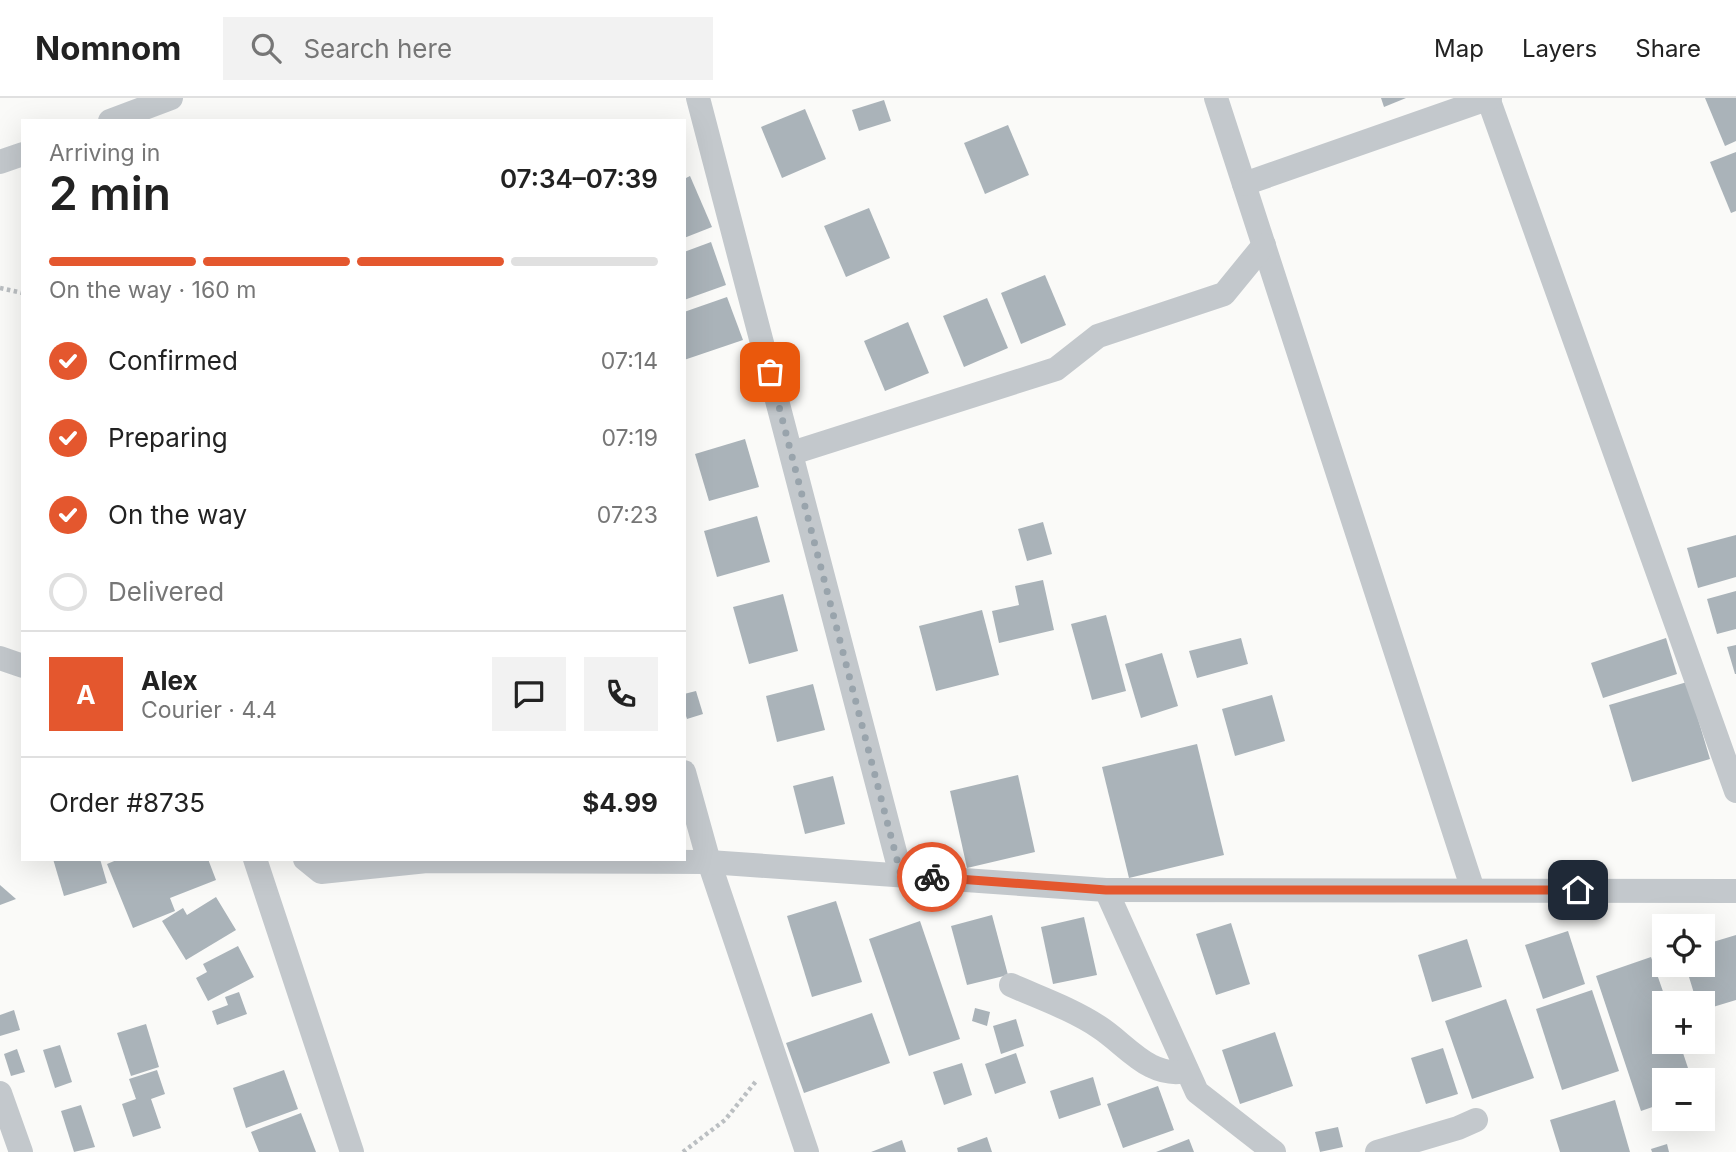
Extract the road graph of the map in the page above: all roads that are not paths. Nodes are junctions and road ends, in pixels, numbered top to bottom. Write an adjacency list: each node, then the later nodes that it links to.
1 (171, 98): 5 (street)
2 (698, 98): 10 (street)
3 (1216, 98): 8 (street)
4 (1489, 98): 8 (street); 14 (street)
5 (115, 119)
6 (21, 155): 7 (street)
7 (0, 162)
8 (1244, 184): 9 (street)
9 (1264, 245): 10 (street); 22 (street)
10 (792, 453): 20 (street)
11 (0, 658): 12 (street)
12 (21, 665)
13 (686, 779): 19 (street)
14 (1736, 791)
15 (256, 861): 29 (street)
16 (307, 861): 17 (street)
17 (427, 861)
18 (427, 861): 19 (street)
19 (709, 862): 20 (street); 30 (street)
20 (901, 875): 21 (street)
21 (1106, 890): 22 (street); 25 (street)
22 (1473, 890): 23 (street)
23 (1736, 891)
24 (1011, 985): 25 (street)
25 (1188, 1071): 31 (street)
26 (0, 1093): 28 (street)
27 (1476, 1120): 32 (street)
28 (21, 1152)
29 (352, 1152)
30 (807, 1152)
31 (1274, 1152)
32 (1377, 1152)

